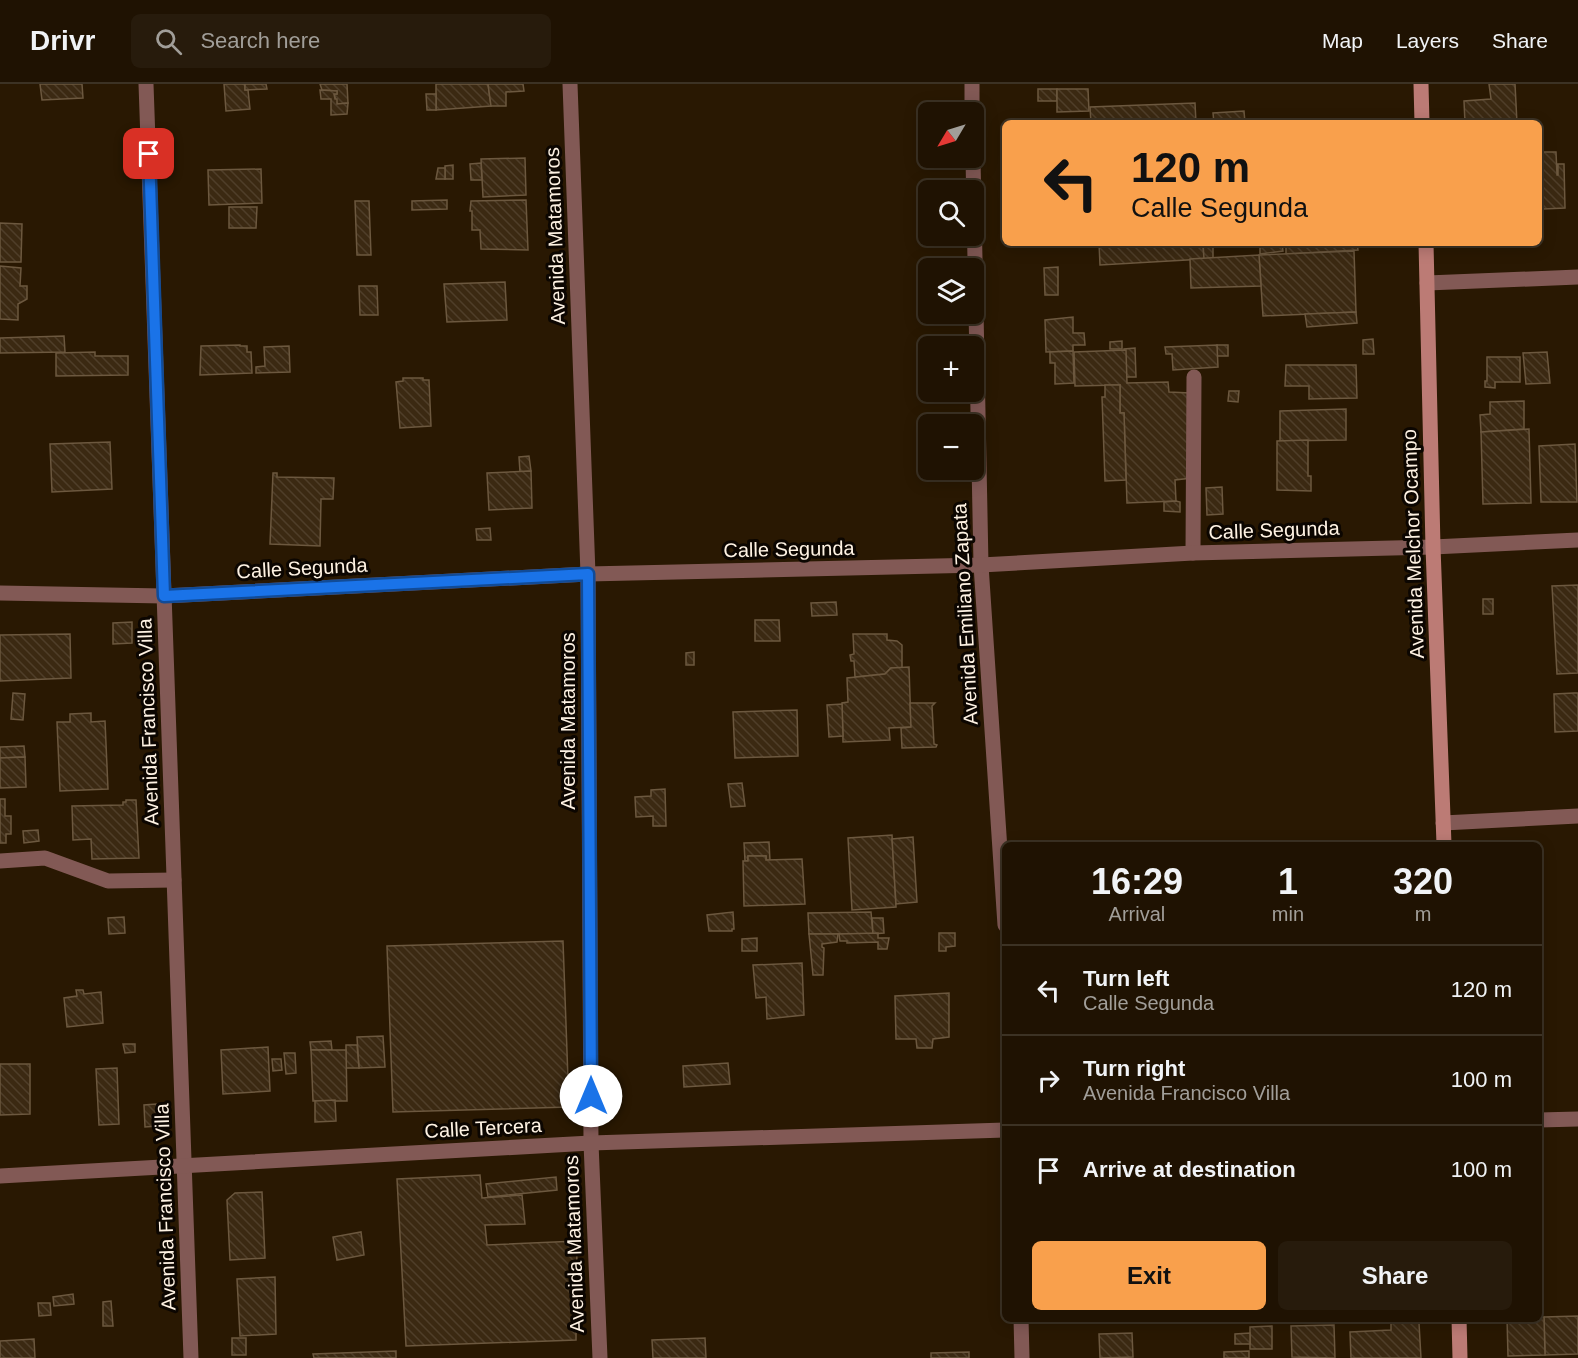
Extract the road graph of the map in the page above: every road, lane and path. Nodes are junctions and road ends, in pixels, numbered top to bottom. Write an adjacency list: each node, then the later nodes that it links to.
1 (146, 84): 18 (street, Avenida Francisco Villa)
2 (570, 84): 16 (street, Avenida Matamoros)
3 (972, 84): 5 (street)
4 (1421, 84): 6 (main road)
5 (972, 102)
6 (1422, 120)
7 (973, 168): 15 (street, Avenida Emiliano Zapata)
8 (1426, 246): 10 (main road, Avenida Melchor Ocampo)
9 (1578, 277): 10 (street)
10 (1427, 283): 13 (main road, Avenida Melchor Ocampo)
11 (1194, 377): 14 (street)
12 (1578, 540): 13 (street, Calle Segunda)
13 (1433, 546): 14 (street, Calle Segunda); 20 (main road, Avenida Melchor Ocampo)
14 (1193, 553): 15 (street, Calle Segunda)
15 (981, 565): 16 (street, Calle Segunda); 24 (street, Avenida Emiliano Zapata)
16 (588, 574): 18 (street, Calle Segunda); 28 (street, Avenida Matamoros)
17 (0, 593): 18 (street, Calle Segunda)
18 (164, 596): 23 (street, Avenida Francisco Villa)
19 (1578, 816): 20 (street)
20 (1443, 823): 21 (main road, Avenida Melchor Ocampo)
21 (1444, 842)
22 (0, 861): 23 (street)
23 (174, 880): 29 (street, Avenida Francisco Villa)
24 (1002, 880)
25 (1578, 1119): 26 (street)
26 (1542, 1120)
27 (1002, 1130): 28 (street, Calle Tercera)
28 (591, 1143): 29 (street, Calle Tercera); 34 (street, Avenida Matamoros)
29 (184, 1166): 30 (street, Calle Tercera); 33 (street, Avenida Francisco Villa)
30 (0, 1176)
31 (1021, 1322): 35 (street)
32 (1459, 1322): 36 (main road)
33 (191, 1358)
34 (600, 1358)
35 (1022, 1358)
36 (1460, 1358)

